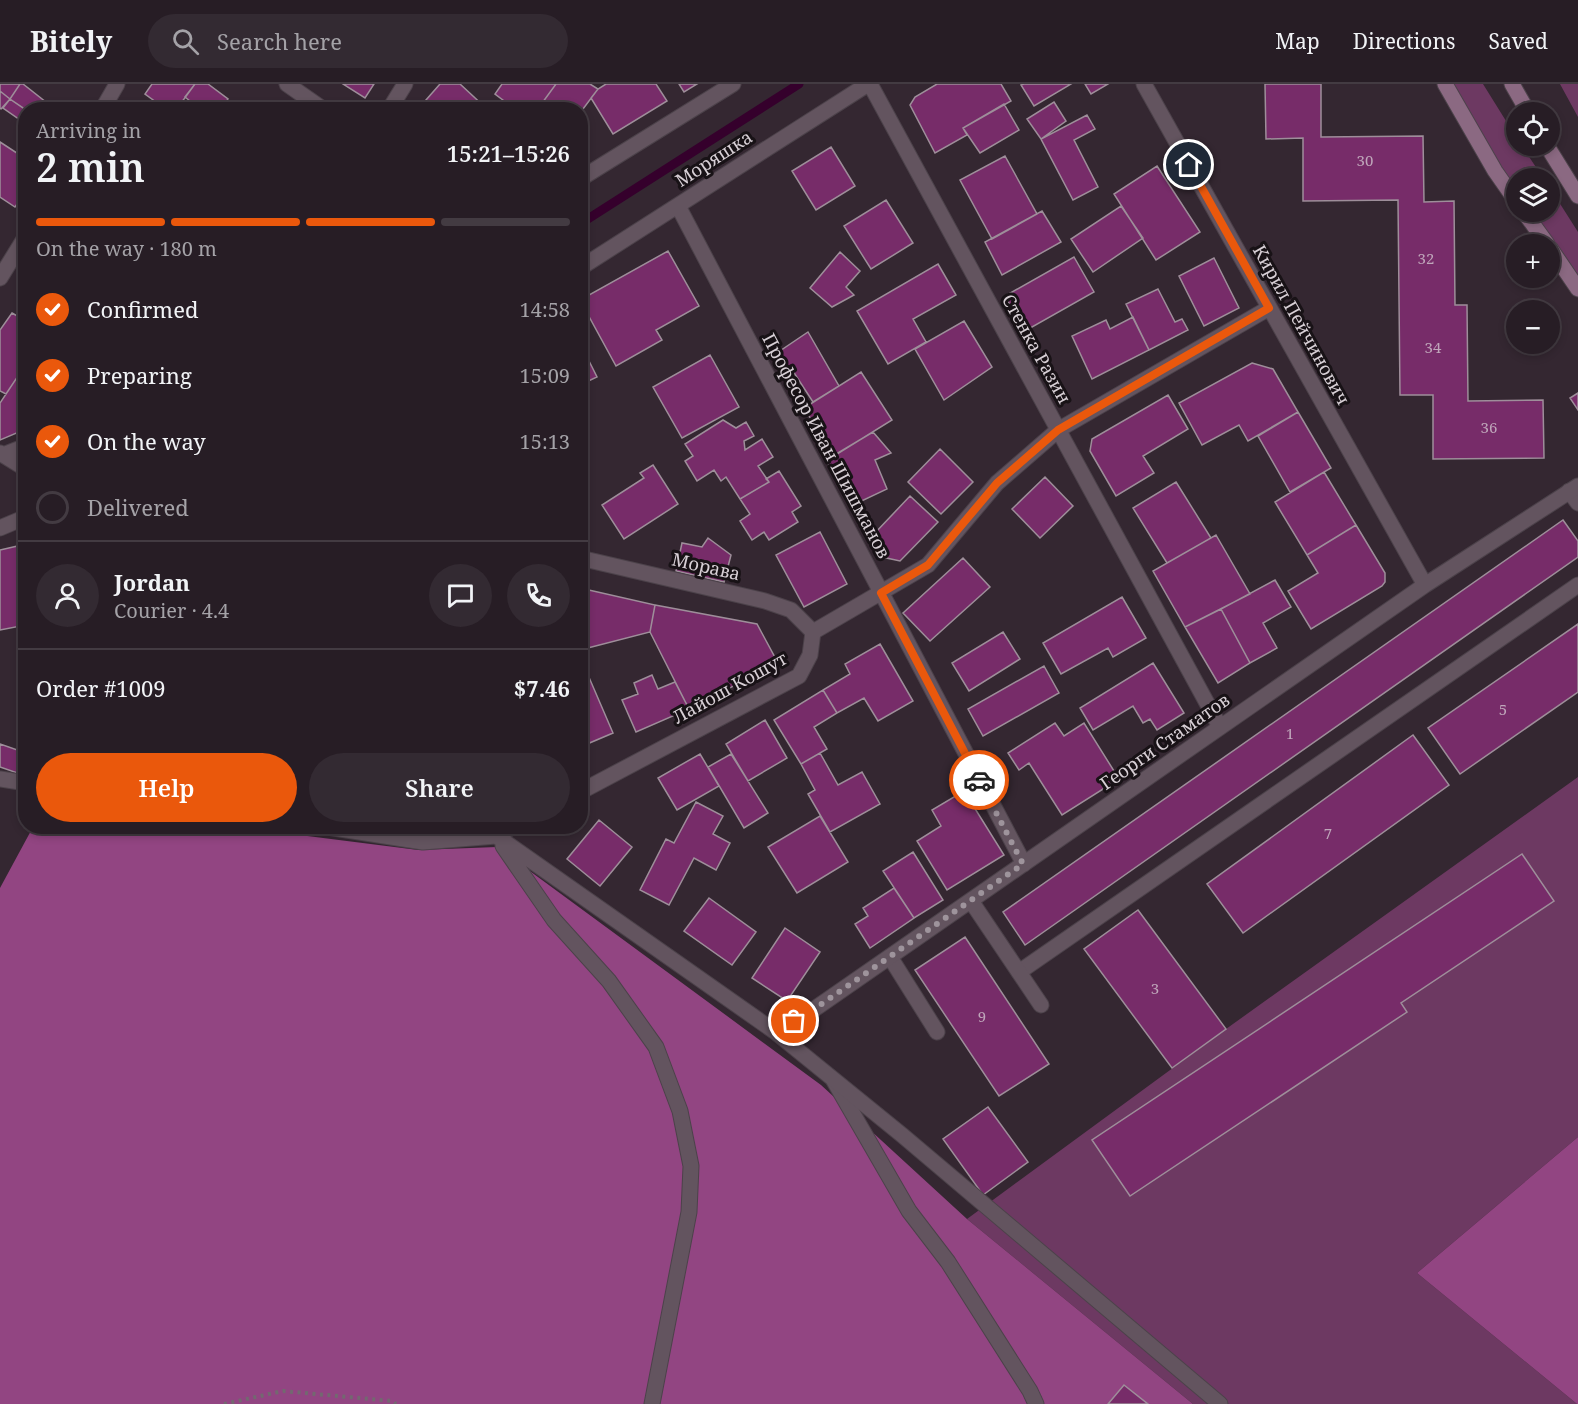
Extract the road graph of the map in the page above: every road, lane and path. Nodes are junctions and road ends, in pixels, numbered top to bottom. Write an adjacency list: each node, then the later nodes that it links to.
1 (117, 84): 9 (street)
2 (287, 84): 10 (street)
3 (405, 84): 11 (street)
4 (733, 84): 14 (street)
5 (869, 84): 17 (street, Моряшка); 24 (street, Стенка Разин)
6 (1144, 84): 23 (street, Кирил Пейчинович)
7 (1445, 84): 15 (main road)
8 (1512, 84): 12 (main road)
9 (107, 102)
10 (313, 102)
11 (393, 102)
12 (1522, 102)
13 (1553, 156): 16 (main road)
14 (588, 174)
15 (1506, 187)
16 (1578, 196)
17 (678, 206): 19 (street, Моряшка); 34 (street, Професор Иван Шишманов)
18 (18, 249): 21 (street)
19 (588, 263)
20 (1560, 263): 22 (main road)
21 (0, 278)
22 (1578, 289)
23 (1269, 308): 24 (street); 32 (street, Кирил Пейчинович)
24 (1058, 430): 34 (street); 36 (street, Стенка Разин)
25 (18, 449): 26 (street)
26 (2, 454): 27 (street)
27 (18, 464)
28 (1575, 493): 32 (street, Георги Стаматов)
29 (18, 521): 30 (street)
30 (0, 528)
31 (588, 560): 35 (street, Морава)
32 (1425, 585): 36 (street, Георги Стаматов)
33 (1578, 585): 47 (street)
34 (881, 593): 35 (street); 44 (street, Професор Иван Шишманов)
35 (813, 632): 39 (street, Лайош Кошут)
36 (1220, 728): 44 (street, Георги Стаматов)
37 (0, 779): 38 (street)
38 (18, 782)
39 (588, 788)
40 (372, 834): 43 (street)
41 (493, 834): 43 (street)
42 (500, 834): 43 (street)
43 (496, 836): 49 (street); 54 (street)
44 (1023, 864): 45 (street, Георги Стаматов)
45 (971, 901): 46 (street, Георги Стаматов); 47 (street)
46 (890, 957): 49 (street, Георги Стаматов); 50 (street)
47 (1018, 972): 48 (street)
48 (1041, 1005)
49 (774, 1031): 51 (street)
50 (937, 1032)
51 (833, 1079): 55 (street); 56 (street)
52 (224, 1404): 53 (path)
53 (396, 1404)
54 (652, 1404)
55 (1036, 1404)
56 (1220, 1404)

